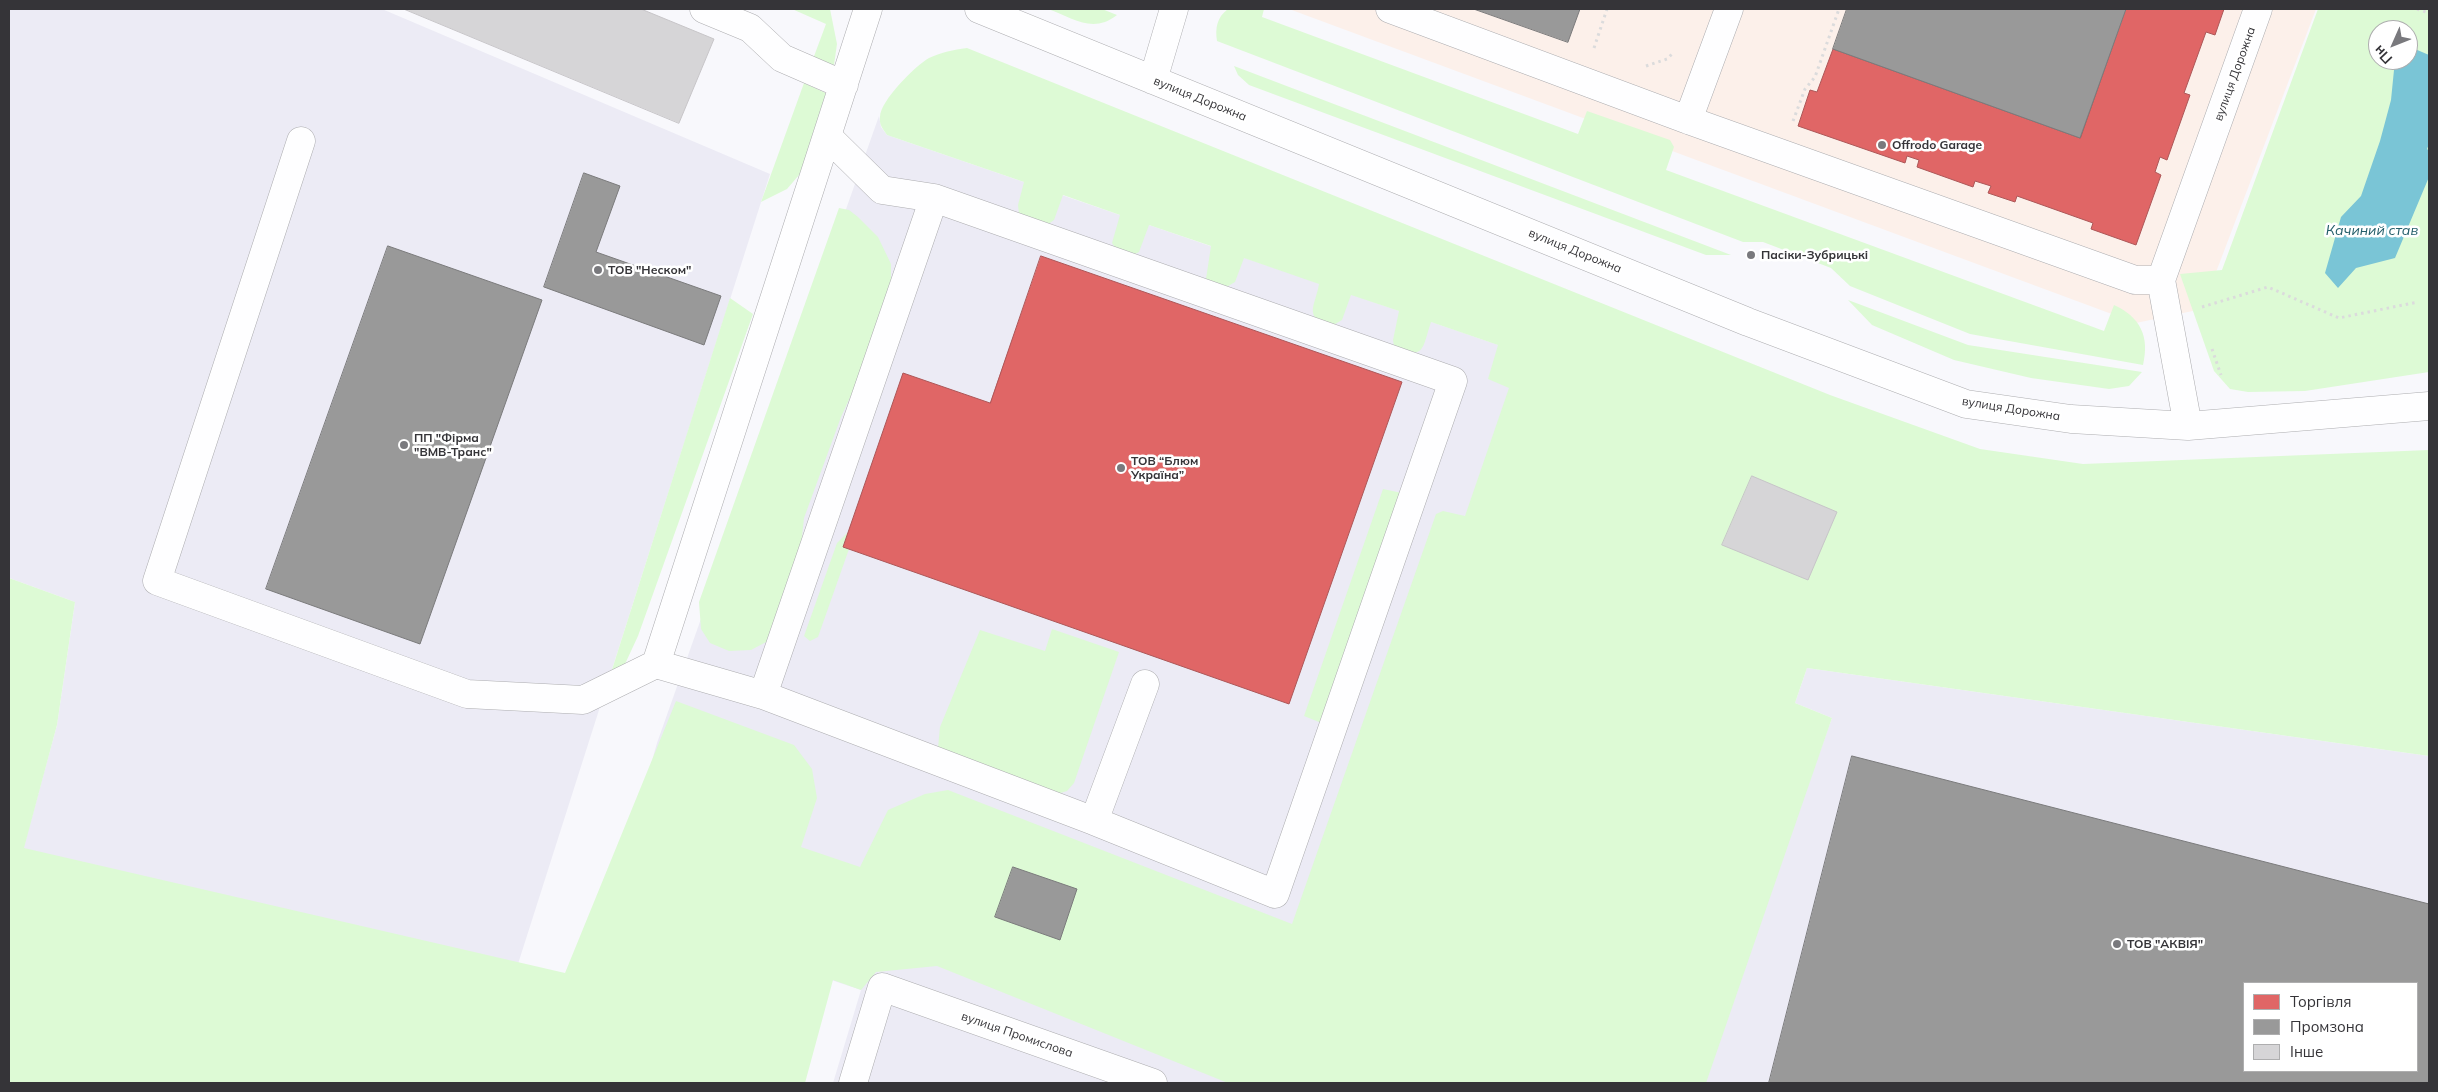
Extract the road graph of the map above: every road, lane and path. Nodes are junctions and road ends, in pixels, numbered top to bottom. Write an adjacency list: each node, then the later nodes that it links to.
1 (704, 9): 16 (street)
2 (868, 9): 16 (street)
3 (979, 9): 15 (street, вулиця Дорожна)
4 (1174, 9): 15 (street)
5 (1390, 9): 17 (street)
6 (1607, 9): 13 (path)
7 (1729, 9): 17 (street)
8 (1839, 9): 18 (path)
9 (2258, 9): 22 (street, вулиця Дорожна)
10 (2417, 9): 11 (path)
11 (2429, 13)
12 (1674, 53): 14 (path)
13 (1591, 56)
14 (1638, 69)
15 (1153, 80): 28 (street, вулиця Дорожна)
16 (844, 85): 19 (street)
17 (1688, 120): 22 (street)
18 (1792, 124)
19 (828, 137): 21 (street); 29 (street)
20 (301, 141): 29 (street)
21 (934, 198): 31 (street); 32 (street)
22 (2161, 280): 28 (street)
23 (2418, 302): 24 (path)
24 (2197, 308)
25 (2209, 341): 26 (path)
26 (2221, 375)
27 (2429, 406): 28 (street, вулиця Дорожна)
28 (2188, 426)
29 (656, 664): 31 (street)
30 (1145, 684): 32 (street)
31 (763, 696): 32 (street)
32 (1094, 821)
33 (853, 1083): 34 (street, вулиця Промислова)
34 (1153, 1083)

